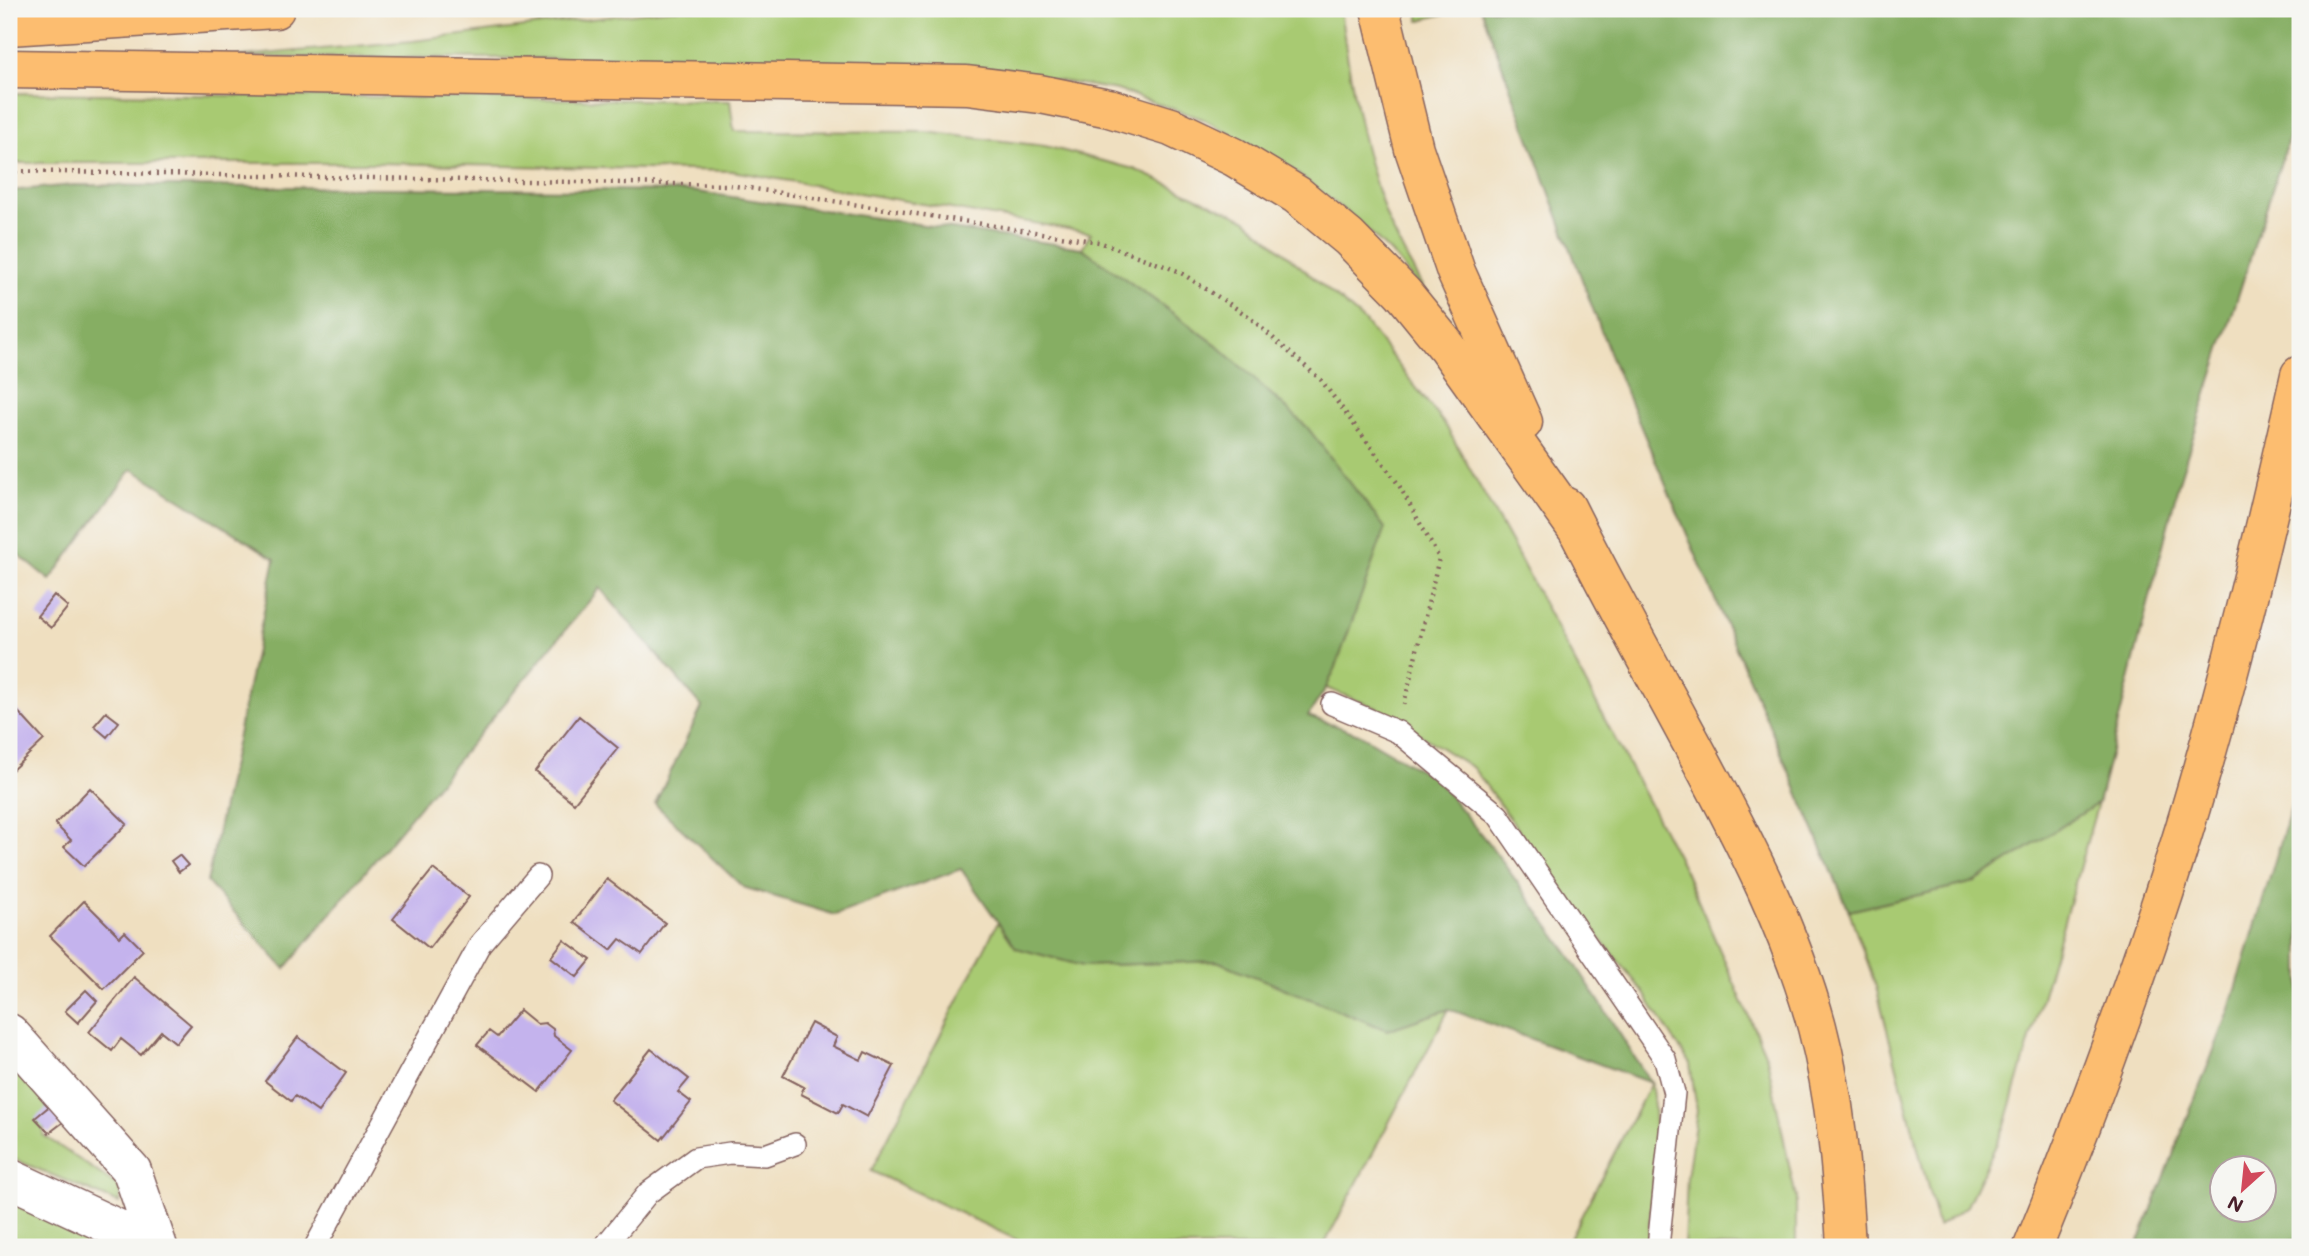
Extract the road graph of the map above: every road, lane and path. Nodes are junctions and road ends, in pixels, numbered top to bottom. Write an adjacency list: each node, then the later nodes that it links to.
1 (275, 9): 3 (highway)
2 (1380, 9): 7 (highway)
3 (9, 26)
4 (9, 69): 7 (highway)
5 (9, 170): 9 (path)
6 (2300, 375): 19 (highway)
7 (1577, 529): 18 (highway)
8 (1332, 704): 9 (lane)
9 (1398, 732): 17 (lane)
10 (538, 876): 15 (lane)
11 (9, 1033): 14 (street)
12 (795, 1144): 16 (lane)
13 (9, 1178): 14 (street)
14 (157, 1247)
15 (316, 1247)
16 (604, 1247)
17 (1658, 1247)
18 (1846, 1247)
19 (2033, 1247)

